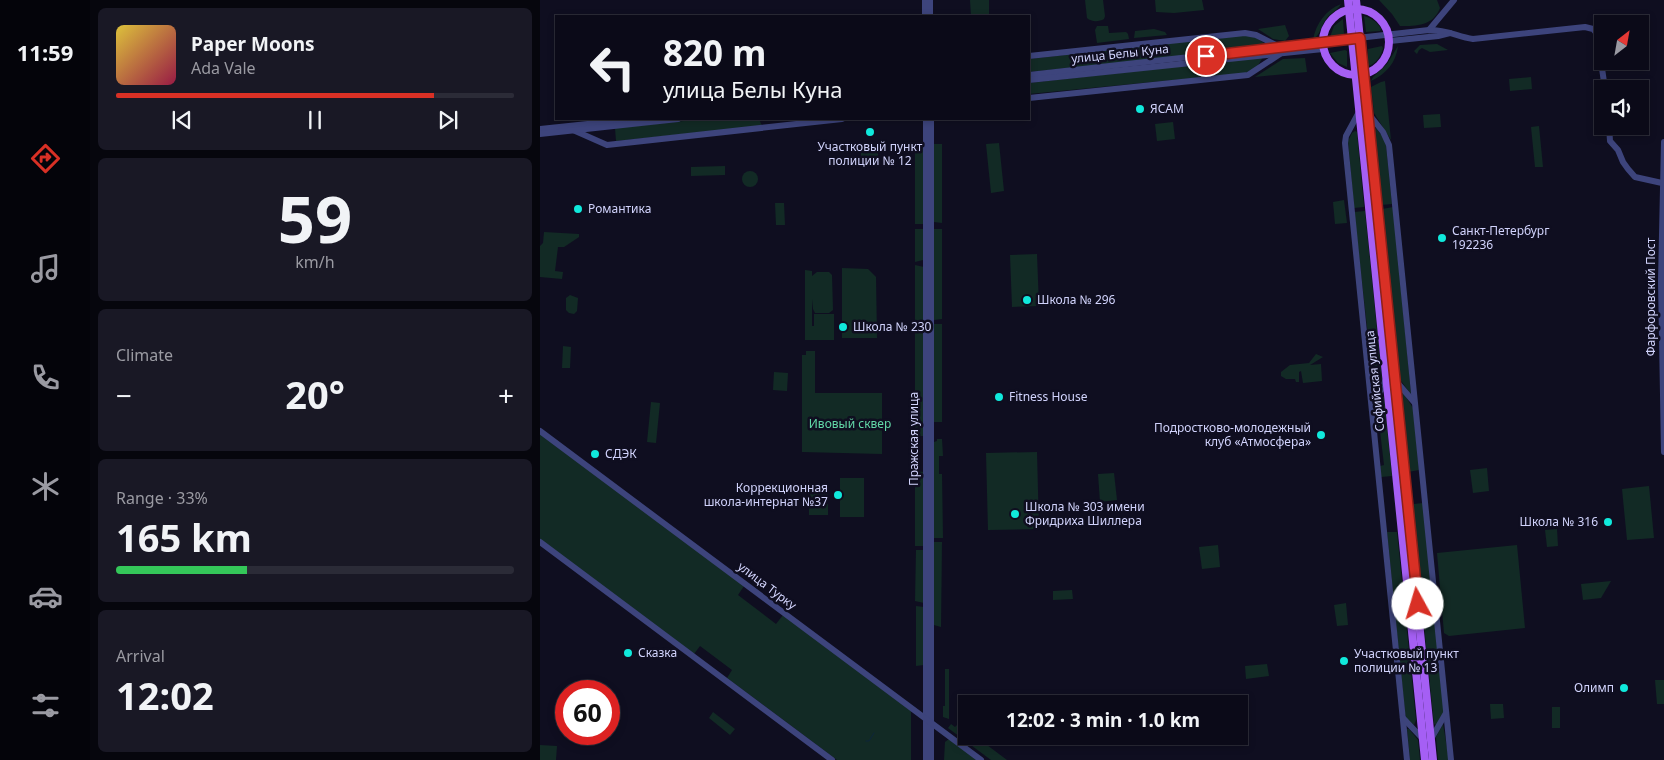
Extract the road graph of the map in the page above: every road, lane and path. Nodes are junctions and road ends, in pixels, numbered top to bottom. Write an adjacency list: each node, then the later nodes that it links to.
1 (925, 0): 8 (street)
2 (930, 0): 9 (street)
3 (1348, 0): 7 (main road, Софийская улица)
4 (1356, 0): 6 (main road, Софийская улица)
5 (1454, 0): 10 (street)
6 (1357, 9): 7 (main road); 13 (main road, Софийская улица); 14 (main road)
7 (1349, 10): 15 (main road, Софийская улица); 16 (main road)
8 (925, 15)
9 (930, 15)
10 (1441, 17): 11 (street); 12 (street)
11 (1429, 30): 12 (street, улица Белы Куна); 14 (street, улица Белы Куна)
12 (1449, 32): 14 (street, улица Белы Куна); 22 (street)
13 (1360, 38): 14 (street, улица Белы Куна); 15 (street, улица Белы Куна); 19 (main road, Софийская улица)
14 (1389, 38): 19 (main road)
15 (1351, 39): 16 (street, улица Белы Куна); 19 (main road, Софийская улица)
16 (1322, 45): 17 (street, улица Белы Куна); 19 (main road)
17 (1282, 50): 18 (street); 20 (street, улица Белы Куна); 21 (street, улица Белы Куна); 23 (street)
18 (1030, 56)
19 (1360, 75): 24 (main road, Софийская улица); 25 (main road, Софийская улица)
20 (1030, 76)
21 (1030, 80)
22 (1604, 80)
23 (1030, 98)
24 (1359, 112): 38 (main road, Софийская улица); 41 (street)
25 (1368, 113): 38 (main road, Софийская улица); 40 (street)
26 (584, 120): 32 (street)
27 (628, 120): 32 (street)
28 (667, 120): 32 (street)
29 (833, 120): 32 (street)
30 (926, 120): 47 (street, Пражская улица)
31 (931, 120): 47 (street, Пражская улица)
32 (575, 128): 33 (street); 34 (street)
33 (540, 129)
34 (540, 134)
35 (1610, 135): 37 (street)
36 (1664, 142): 37 (street, Фарфоровский Пост)
37 (1662, 183): 43 (street, Фарфоровский Пост)
38 (1386, 336): 39 (main road, Софийская улица)
39 (1390, 380): 40 (street); 41 (street); 48 (main road, Софийская улица)
40 (1415, 403): 45 (street)
41 (1372, 410): 46 (street)
42 (540, 431): 47 (street, улица Турку)
43 (1664, 452)
44 (540, 542): 49 (street)
45 (1446, 713): 48 (street); 56 (street)
46 (1403, 718): 48 (street); 53 (street)
47 (928, 721): 50 (street, Пражская улица); 51 (street, Пражская улица); 52 (street, улица Турку)
48 (1427, 738): 54 (main road, Софийская улица); 55 (main road, Софийская улица)
49 (832, 760)
50 (926, 760)
51 (931, 760)
52 (981, 760)
53 (1407, 760)
54 (1425, 760)
55 (1433, 760)
56 (1451, 760)

